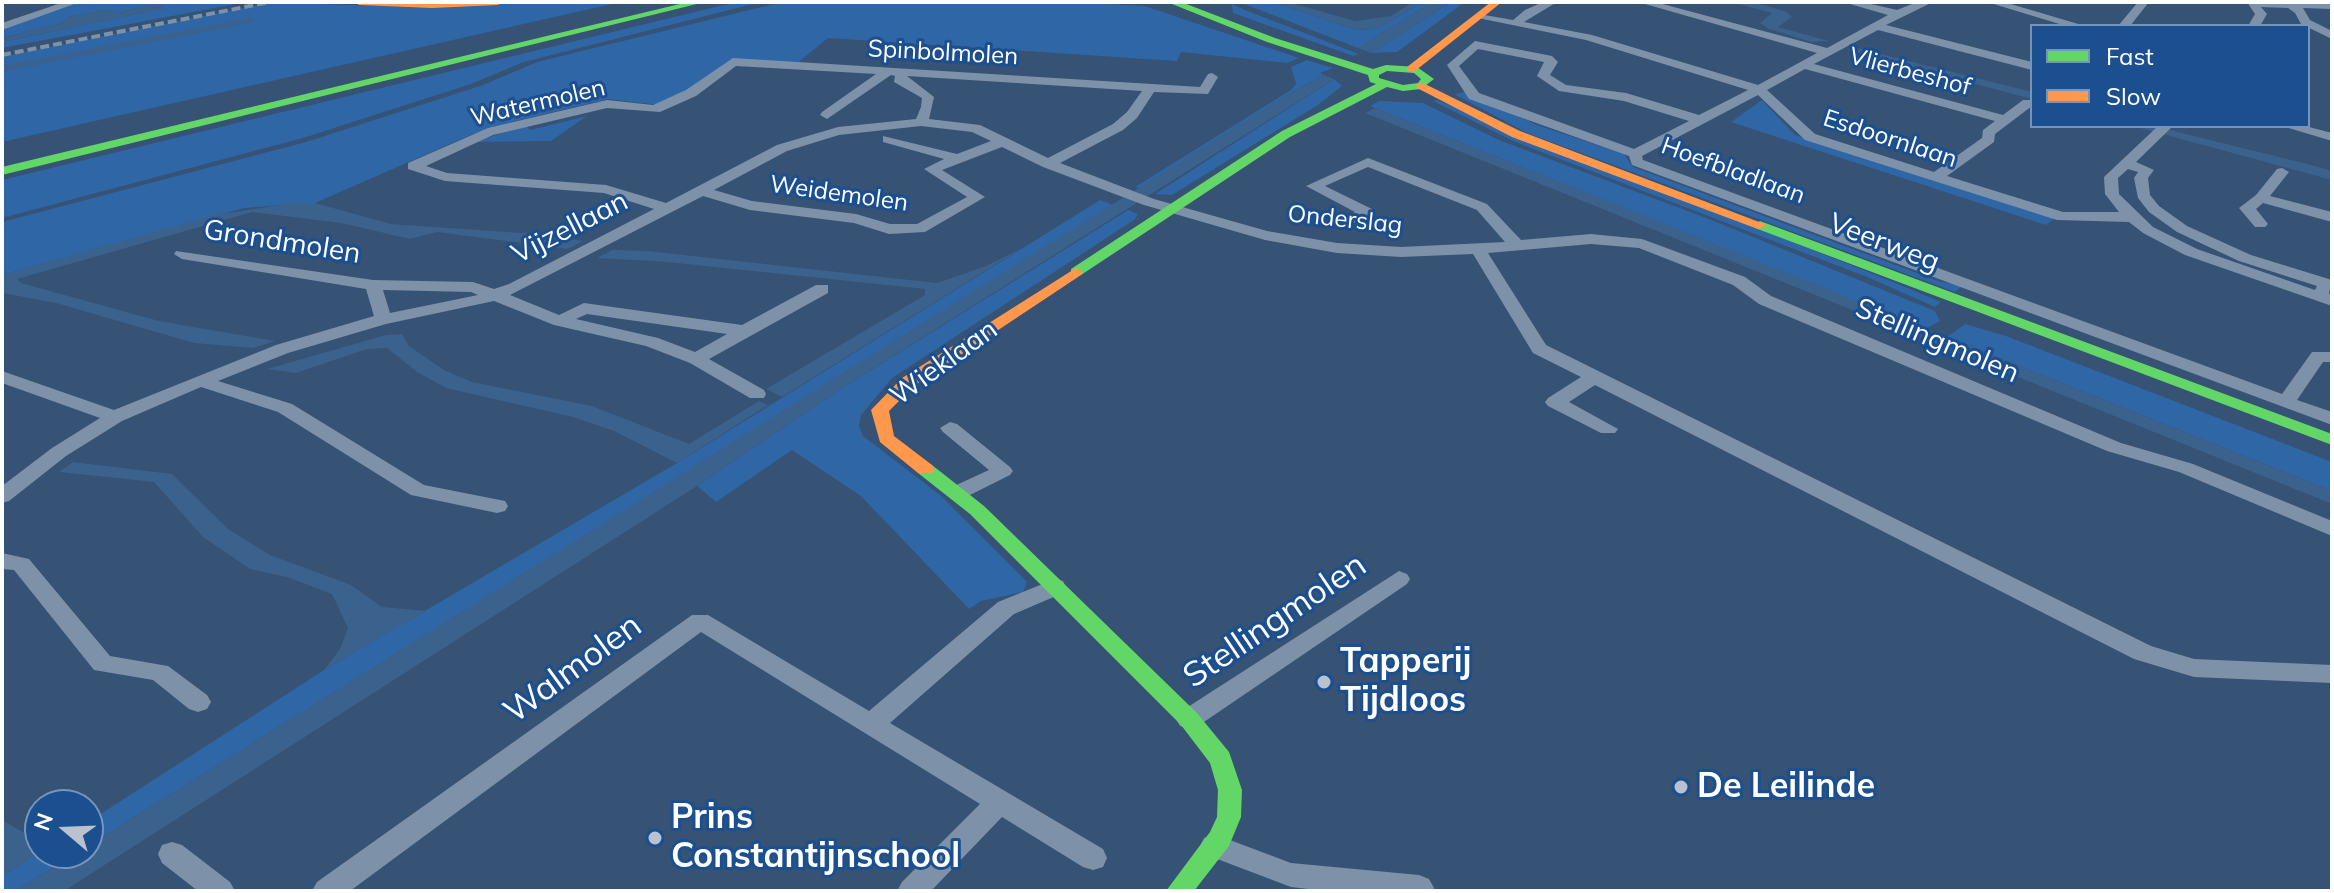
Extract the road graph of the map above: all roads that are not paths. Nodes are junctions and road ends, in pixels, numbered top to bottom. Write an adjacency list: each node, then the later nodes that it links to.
1 (75, 2): 28 (street)
2 (359, 2): 3 (main road)
3 (498, 2)
4 (650, 2): 52 (main road)
5 (700, 2): 57 (main road)
6 (1172, 2): 37 (main road)
7 (1199, 2): 37 (main road)
8 (1497, 2): 20 (main road)
9 (1552, 2): 21 (street)
10 (1643, 2): 30 (street)
11 (1848, 2): 19 (street)
12 (1928, 2): 19 (street)
13 (1992, 2): 22 (street)
14 (2144, 2): 23 (street)
15 (2253, 2): 16 (street); 24 (street)
16 (2290, 4): 17 (street); 25 (street)
17 (2312, 4): 18 (street)
18 (2332, 6)
19 (1898, 14): 27 (street)
20 (1479, 17): 21 (street); 34 (main road)
21 (1515, 24): 41 (street)
22 (2070, 24)
23 (2126, 24)
24 (2255, 24)
25 (2309, 24)
26 (2310, 25): 29 (street)
27 (1876, 26): 30 (street); 33 (street)
28 (2, 27)
29 (2332, 36)
30 (1828, 52): 32 (street)
31 (733, 62): 35 (street, Spinbolmolen); 62 (street, Watermolen)
32 (1803, 65): 41 (street); 45 (street, Vlierbeshof)
33 (2030, 65)
34 (1411, 69): 37 (main road); 39 (main road)
35 (886, 73): 36 (street, Spinbolmolen); 43 (street)
36 (905, 74): 40 (street, Spinbolmolen); 46 (street)
37 (1379, 76): 39 (main road); 63 (main road, Wieklaan)
38 (1212, 77): 40 (street, Spinbolmolen)
39 (1421, 86): 89 (main road, Veerweg)
40 (1151, 87): 56 (street)
41 (1759, 89): 44 (street); 59 (street, Esdoornlaan)
42 (2028, 103): 45 (street, Vlierbeshof)
43 (827, 115)
44 (1697, 119): 53 (street); 53 (street, Hoefbladlaan)
45 (2005, 120): 59 (street, Vlierbeshof)
46 (921, 122): 51 (street, Vijzellaan); 60 (street, Vijzellaan)
47 (2297, 128): 49 (street)
48 (2163, 129): 55 (street)
49 (2332, 137)
50 (888, 139): 54 (street)
51 (1004, 141): 54 (street); 56 (street, Vijzellaan)
52 (2, 154)
53 (1635, 154): 84 (street, Hoefbladlaan)
54 (956, 158): 60 (street, Weidemolen)
55 (2125, 163): 64 (street); 74 (street)
56 (1048, 164): 63 (street, Vijzellaan)
57 (2, 171)
58 (2282, 172): 61 (street)
59 (1936, 177): 64 (street, Esdoornlaan)
60 (703, 191): 62 (street, Vijzellaan)
61 (2261, 198): 65 (street); 67 (street)
62 (669, 209): 73 (street, Vijzellaan)
63 (1173, 209): 69 (street, Onderslag); 90 (main road, Wieklaan)
64 (2131, 217): 74 (street)
65 (2332, 217)
66 (1351, 219): 68 (street)
67 (2260, 224)
68 (1516, 245): 69 (street, Onderslag); 93 (street, Stellingmolen)
69 (1478, 249): 81 (street)
70 (182, 254): 71 (street, Grondmolen)
71 (373, 285): 73 (street, Grondmolen); 75 (street, Grondmolen)
72 (822, 289): 77 (street)
73 (496, 295): 75 (street, Vijzellaan); 76 (street, Grondmolen)
74 (2326, 299)
75 (383, 319): 82 (street, Vijzellaan)
76 (560, 321): 77 (street); 79 (street, Grondmolen)
77 (745, 331): 79 (street)
78 (2332, 357): 84 (street)
79 (696, 359): 83 (street, Grondmolen)
80 (2, 377): 85 (street)
81 (1594, 377): 88 (street); 97 (street)
82 (200, 381): 85 (street, Vijzellaan); 92 (street)
83 (757, 394)
84 (2286, 402): 86 (street)
85 (115, 417): 91 (street, Vijzellaan)
86 (2332, 419)
87 (950, 428): 90 (street)
88 (1608, 429)
89 (2332, 440)
90 (959, 492): 96 (main road, Wieklaan)
91 (2, 496)
92 (497, 506)
93 (2332, 529)
94 (2, 561): 98 (street)
95 (1399, 579): 99 (street, Stellingmolen)
96 (1055, 587): 99 (main road, Wieklaan); 100 (street)
97 (2332, 674)
98 (198, 702)
99 (1189, 719): 102 (main road, Wieklaan)
100 (870, 725): 101 (street, Walmolen); 107 (street, Walmolen)
101 (999, 802): 104 (street, Walmolen); 108 (street)
102 (1214, 846): 105 (street); 109 (main road, Wieklaan)
103 (172, 854): 106 (street)
104 (1093, 858)
105 (1419, 888)
106 (220, 891)
107 (327, 891)
108 (912, 891)
109 (1179, 891)

